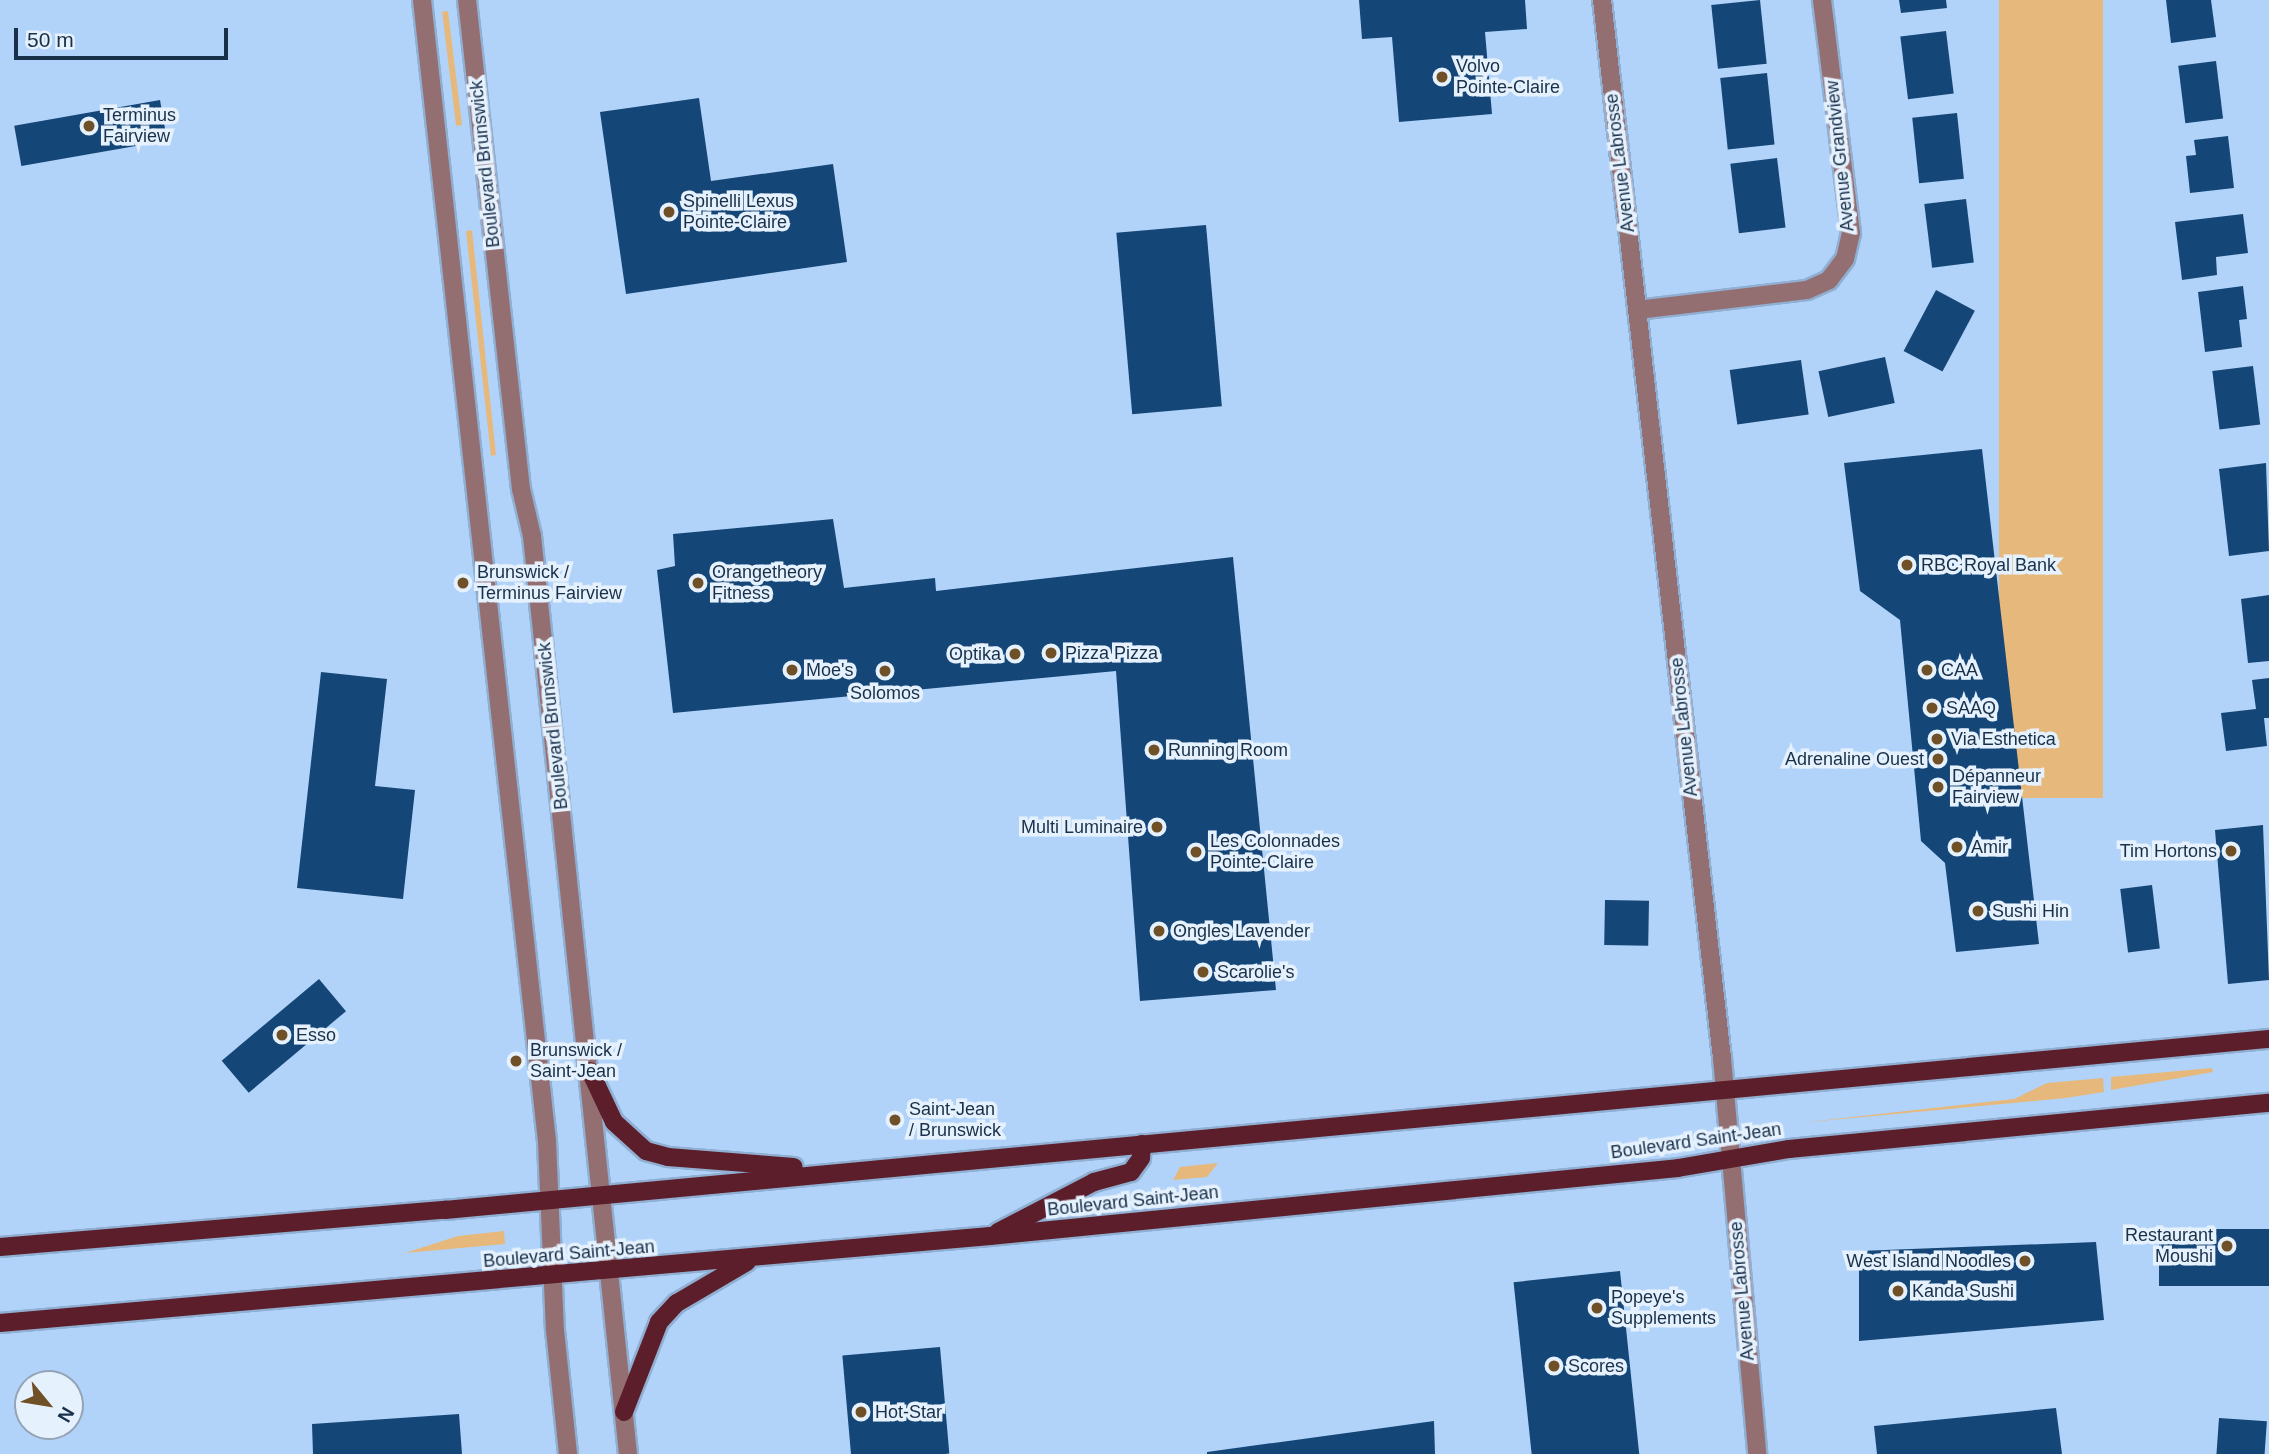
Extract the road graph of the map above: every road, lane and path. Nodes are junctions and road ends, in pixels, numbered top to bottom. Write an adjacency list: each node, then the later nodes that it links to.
1 (422, 0): 14 (street)
2 (467, 0): 7 (street, Boulevard Brunswick)
3 (1602, 0): 5 (street, Avenue Labrosse)
4 (1822, 0): 5 (street, Avenue Grandview)
5 (1637, 310): 8 (street, Avenue Labrosse)
6 (2269, 1039): 8 (main road)
7 (590, 1071): 12 (main road); 13 (street, Boulevard Brunswick)
8 (1725, 1090): 10 (main road); 11 (street, Avenue Labrosse)
9 (2269, 1103): 11 (main road, Boulevard Saint-Jean)
10 (1142, 1144): 12 (main road); 15 (main road)
11 (1731, 1159): 15 (main road, Boulevard Saint-Jean); 24 (street, Avenue Labrosse)
12 (843, 1170): 13 (main road)
13 (603, 1195): 14 (main road); 18 (street, Boulevard Brunswick)
14 (551, 1199): 16 (main road); 19 (street)
15 (990, 1236): 17 (main road, Boulevard Saint-Jean)
16 (0, 1247)
17 (753, 1259): 18 (main road, Boulevard Saint-Jean); 21 (main road)
18 (610, 1271): 19 (main road, Boulevard Saint-Jean); 21 (street, Boulevard Brunswick)
19 (555, 1276): 20 (main road, Boulevard Saint-Jean); 22 (street)
20 (0, 1323)
21 (624, 1412): 23 (street, Boulevard Brunswick)
22 (568, 1454)
23 (628, 1454)
24 (1757, 1454)

